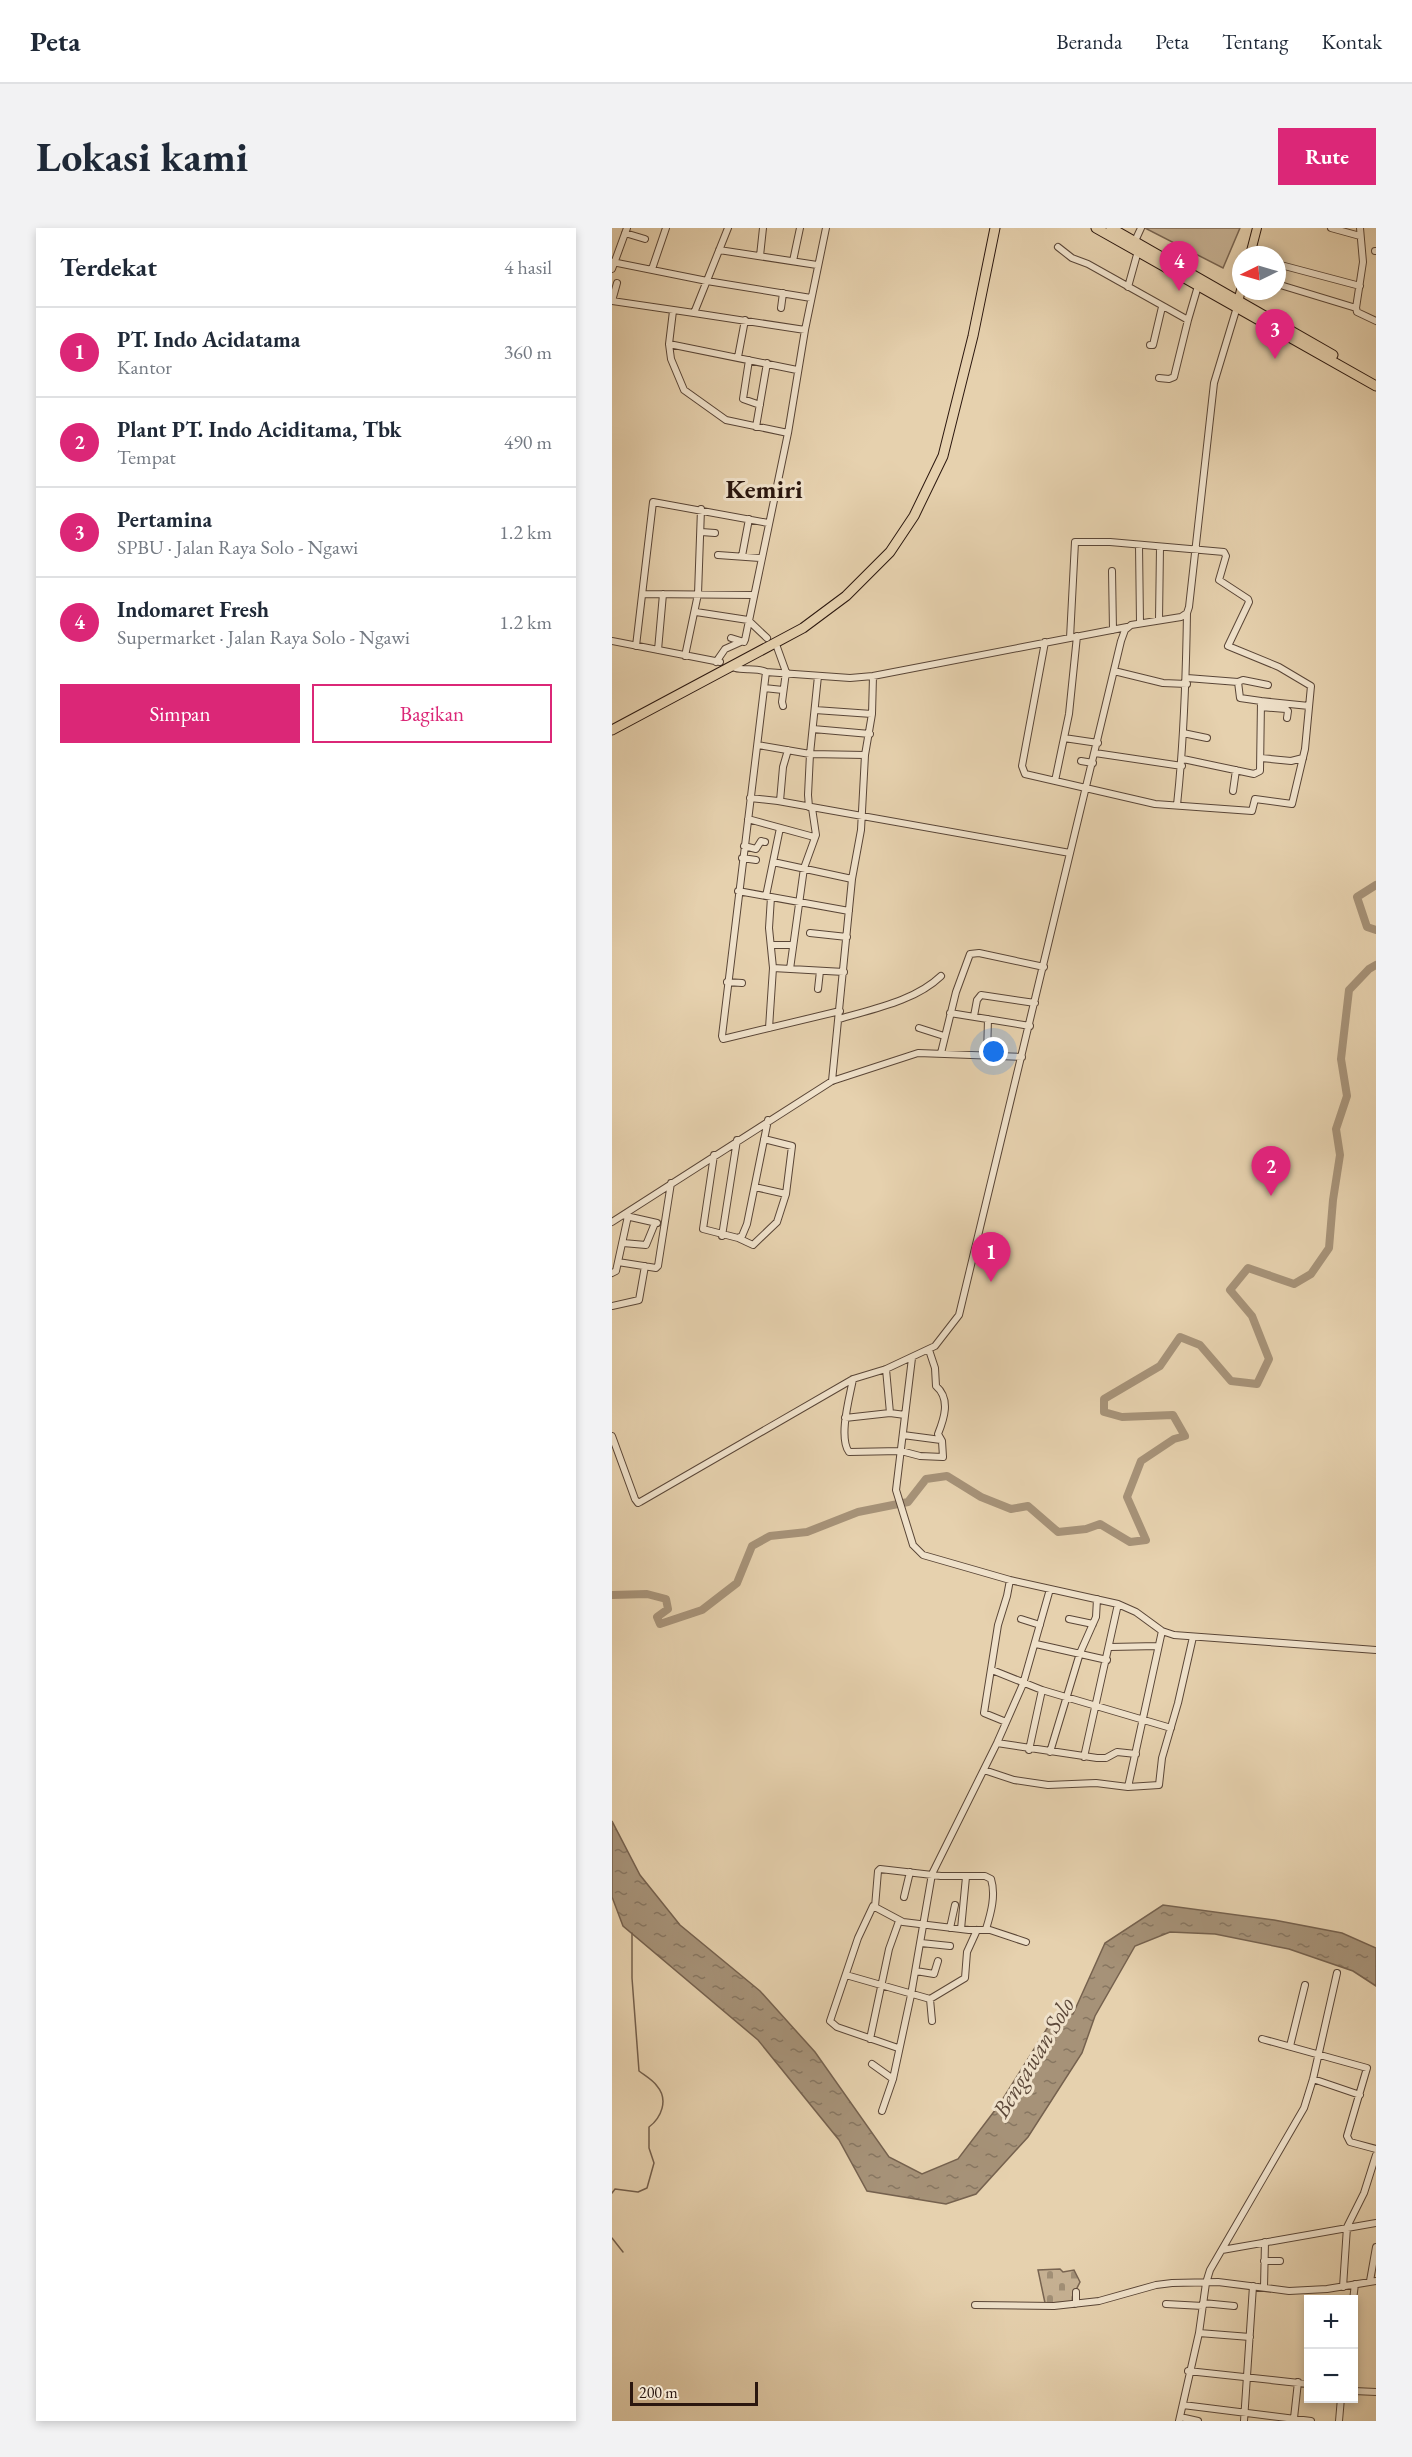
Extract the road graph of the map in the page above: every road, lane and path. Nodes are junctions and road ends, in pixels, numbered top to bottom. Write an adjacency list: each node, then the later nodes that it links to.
1 (666, 228): 27 (street)
2 (728, 228): 20 (street)
3 (763, 228): 22 (street)
4 (800, 228): 23 (street)
5 (826, 228): 25 (street)
6 (990, 228): 110 (highway)
7 (995, 228): 112 (highway)
8 (1096, 228): 21 (highway)
9 (1111, 228): 17 (highway)
10 (1141, 228): 17 (street)
11 (1257, 228): 18 (main road)
12 (1331, 228): 15 (street)
13 (1360, 228): 15 (street)
14 (626, 230): 16 (street); 24 (street)
15 (1360, 236): 31 (street)
16 (645, 239)
17 (1135, 241): 38 (highway)
18 (1252, 246)
19 (1058, 247): 32 (street)
20 (719, 250): 22 (street); 28 (street)
21 (1138, 252): 30 (highway); 32 (street)
22 (760, 256): 23 (street)
23 (793, 261): 25 (street)
24 (613, 264): 27 (street)
25 (817, 265): 35 (street)
26 (1286, 266): 31 (street)
27 (652, 269): 28 (street)
28 (707, 281): 34 (street); 43 (street)
29 (617, 283): 37 (street)
30 (1198, 286): 38 (highway); 45 (street)
31 (1360, 286): 41 (street)
32 (1128, 288): 39 (street)
33 (1286, 288): 41 (street)
34 (783, 293): 35 (street); 40 (street)
35 (811, 298): 47 (street)
36 (1239, 300): 38 (main road)
37 (612, 301): 42 (street)
38 (1238, 304): 55 (highway); 56 (highway); 67 (street)
39 (1162, 307): 45 (street); 49 (street)
40 (781, 308)
41 (1356, 308): 46 (street)
42 (673, 311): 43 (street); 48 (street)
43 (694, 313): 44 (street)
44 (745, 320): 47 (street); 50 (street)
45 (1188, 320): 54 (street)
46 (1376, 321)
47 (805, 330): 53 (street)
48 (669, 344): 50 (street); 58 (street)
49 (1150, 345)
50 (738, 357): 51 (street)
51 (749, 360): 52 (street); 57 (street)
52 (766, 363): 53 (street); 57 (street)
53 (797, 370): 59 (street)
54 (1159, 378)
55 (1376, 380)
56 (1376, 386)
57 (759, 405): 58 (street)
58 (756, 427): 59 (street)
59 (788, 433): 62 (street)
60 (701, 509): 61 (street); 63 (street); 72 (street)
61 (748, 519): 62 (street); 69 (street)
62 (768, 523): 70 (street)
63 (701, 532): 64 (street); 74 (street)
64 (716, 533)
65 (1138, 545): 66 (street); 80 (street); 83 (street)
66 (1160, 547): 67 (street); 78 (street)
67 (1195, 549): 77 (street); 106 (street)
68 (718, 555): 69 (street)
69 (742, 556): 70 (street)
70 (760, 558): 75 (street)
71 (1112, 572): 82 (street)
72 (644, 594): 73 (street); 89 (street)
73 (663, 594): 74 (street); 91 (street)
74 (698, 594): 75 (street); 76 (street)
75 (753, 595): 79 (street)
76 (696, 612): 79 (street); 92 (street)
77 (1187, 613): 78 (street); 99 (street)
78 (1159, 620): 80 (street)
79 (748, 621): 85 (street); 87 (street)
80 (1140, 623): 81 (street)
81 (1127, 627): 82 (street); 94 (street)
82 (1113, 630): 83 (street)
83 (1074, 637): 88 (street); 115 (street)
84 (731, 638): 87 (street)
85 (767, 638)
86 (612, 641): 89 (street)
87 (744, 642): 92 (street)
88 (1045, 642): 98 (street); 129 (street)
89 (636, 646): 91 (street)
90 (777, 647): 96 (street)
91 (658, 650): 92 (street)
92 (685, 656)
93 (735, 668): 95 (street)
94 (1114, 671): 99 (street); 117 (street)
95 (766, 672): 96 (street); 102 (street)
96 (786, 672): 97 (street); 103 (street)
97 (818, 676): 98 (street); 107 (street)
98 (873, 676): 108 (street)
99 (1187, 681): 100 (street); 113 (street)
100 (1238, 682): 101 (street); 104 (street)
101 (1268, 685)
102 (764, 688): 103 (street); 118 (street)
103 (783, 690): 105 (street)
104 (1261, 704): 106 (street); 109 (street); 123 (street)
105 (783, 706)
106 (1310, 706): 124 (street)
107 (814, 711): 108 (street); 111 (street)
108 (872, 714): 114 (street)
109 (1287, 718)
110 (612, 724)
111 (813, 729): 114 (street); 120 (street)
112 (612, 730)
113 (1184, 733): 116 (street); 127 (street)
114 (870, 734): 122 (street)
115 (1064, 738): 117 (street); 129 (street)
116 (1207, 738)
117 (1098, 743): 121 (street)
118 (758, 744): 119 (street); 132 (street)
119 (788, 750): 120 (street); 133 (street)
120 (810, 753): 122 (street); 135 (street)
121 (1095, 753): 126 (street); 127 (street)
122 (865, 755): 136 (street)
123 (1261, 758): 124 (street); 128 (street)
124 (1303, 758): 134 (street)
125 (1081, 761): 126 (street)
126 (1093, 763): 130 (street)
127 (1182, 763): 128 (street); 134 (street)
128 (1236, 770): 131 (street)
129 (1055, 781): 130 (street)
130 (1087, 788): 134 (street); 142 (street)
131 (1233, 791)
132 (750, 798): 133 (street); 137 (street)
133 (780, 801): 135 (street)
134 (1177, 806)
135 (811, 808): 136 (street); 139 (street)
136 (861, 817): 142 (street); 147 (street)
137 (748, 819): 138 (street); 141 (street)
138 (780, 828): 139 (street); 145 (street)
139 (814, 837): 146 (street)
140 (765, 842): 141 (street)
141 (744, 846): 143 (street)
142 (1070, 853): 156 (street)
143 (742, 858): 144 (street); 148 (street)
144 (756, 860)
145 (773, 862): 146 (street); 149 (street)
146 (804, 868): 147 (street); 150 (street)
147 (852, 879): 151 (street)
148 (738, 891): 149 (street); 164 (street)
149 (768, 897): 150 (street); 154 (street)
150 (798, 902): 151 (street); 155 (street)
151 (849, 911): 153 (street)
152 (810, 933): 153 (street)
153 (847, 938): 160 (street)
154 (772, 945): 155 (street); 157 (street)
155 (792, 945): 158 (street)
156 (1044, 966): 162 (street); 167 (street)
157 (773, 968): 158 (street); 173 (street)
158 (790, 969): 159 (street)
159 (820, 971): 160 (street); 166 (street)
160 (844, 972): 169 (street)
161 (941, 976): 169 (street)
162 (961, 976): 163 (street); 168 (street)
163 (969, 979)
164 (727, 982): 165 (street); 173 (street)
165 (742, 983)
166 (818, 989)
167 (1035, 1003): 170 (street); 172 (street)
168 (950, 1013): 170 (street); 175 (street)
169 (839, 1015): 173 (street); 179 (street)
170 (974, 1016): 171 (street)
171 (988, 1019): 172 (street); 177 (street)
172 (1030, 1026): 178 (street)
173 (769, 1028)
174 (919, 1028): 175 (street)
175 (944, 1036): 176 (street)
176 (941, 1053): 177 (street); 179 (street)
177 (987, 1055): 178 (street)
178 (1022, 1057): 198 (street)
179 (832, 1081): 180 (street)
180 (768, 1120): 181 (street); 182 (street)
181 (764, 1139): 185 (street); 186 (street)
182 (737, 1140): 183 (street); 191 (street)
183 (714, 1155): 184 (street); 191 (street)
184 (671, 1183): 187 (street); 190 (street)
185 (755, 1187): 186 (street); 192 (street)
186 (786, 1194): 192 (street)
187 (625, 1216): 188 (street); 189 (street); 193 (street)
188 (612, 1222)
189 (655, 1223): 190 (street); 193 (street)
190 (664, 1225): 195 (street)
191 (722, 1236): 192 (street)
192 (738, 1238)
193 (623, 1243): 194 (street)
194 (618, 1262): 195 (street); 196 (street)
195 (645, 1266): 197 (street)
196 (612, 1273)
197 (612, 1306)
198 (929, 1350): 199 (street); 207 (street)
199 (912, 1358): 200 (street); 203 (street)
200 (886, 1369): 201 (street); 202 (street)
201 (853, 1378): 204 (street); 206 (street)
202 (890, 1413): 203 (street); 204 (street)
203 (905, 1415): 205 (street)
204 (845, 1418): 208 (street)
205 (903, 1435): 207 (street); 208 (street)
206 (612, 1436)
207 (942, 1441): 208 (street)
208 (901, 1451): 209 (street)
209 (1010, 1580): 210 (street); 225 (street)
210 (1050, 1589): 211 (street); 216 (street)
211 (1097, 1599): 212 (street); 215 (street)
212 (1118, 1604): 217 (street); 221 (street)
213 (1021, 1619): 216 (street)
214 (1069, 1619): 215 (street)
215 (1093, 1624): 223 (street)
216 (1040, 1625): 219 (street)
217 (1162, 1630): 218 (street); 220 (street)
218 (1193, 1637): 222 (street); 232 (street)
219 (1036, 1644): 223 (street); 226 (street)
220 (1158, 1646): 221 (street); 230 (street)
221 (1110, 1647): 224 (street)
222 (1376, 1650)
223 (1080, 1653): 224 (street); 228 (street)
224 (1107, 1659): 229 (street)
225 (992, 1670): 226 (street); 231 (street)
226 (1023, 1684): 227 (street); 231 (street)
227 (1042, 1690): 228 (street); 234 (street)
228 (1068, 1698): 229 (street); 235 (street)
229 (1096, 1706): 230 (street); 237 (street)
230 (1143, 1720): 232 (street); 236 (street)
231 (1006, 1722): 233 (street)
232 (1171, 1728): 239 (street)
233 (997, 1743): 234 (street); 238 (street)
234 (1029, 1750): 235 (street)
235 (1050, 1752): 237 (street)
236 (1136, 1754): 237 (street); 239 (street)
237 (1084, 1757)
238 (984, 1770): 239 (street); 241 (street)
239 (1128, 1786)
240 (910, 1872): 241 (street); 243 (street); 245 (street)
241 (932, 1874): 242 (street); 247 (street)
242 (966, 1877): 249 (street); 250 (street)
243 (904, 1897)
244 (955, 1905): 248 (street)
245 (875, 1907): 246 (street); 258 (street)
246 (899, 1921): 247 (street); 260 (street)
247 (924, 1924): 248 (street); 253 (street)
248 (950, 1928): 249 (street)
249 (961, 1929): 251 (street)
250 (986, 1929): 251 (street); 252 (street)
251 (976, 1930): 262 (street)
252 (1026, 1942)
253 (921, 1943): 254 (street); 256 (street)
254 (950, 1946)
255 (939, 1961): 256 (street)
256 (916, 1971): 261 (street)
257 (1337, 1973): 268 (street)
258 (846, 1975): 260 (street); 264 (street)
259 (1305, 1985): 266 (street)
260 (882, 1986): 261 (street); 264 (street)
261 (911, 1995): 262 (street); 267 (street)
262 (930, 1999): 263 (street)
263 (932, 2021)
264 (870, 2038): 267 (street)
265 (1263, 2039): 266 (street)
266 (1290, 2046): 268 (street)
267 (898, 2048): 270 (street)
268 (1319, 2054): 271 (street); 272 (street)
269 (872, 2064): 270 (street)
270 (893, 2079): 273 (street)
271 (1313, 2079): 272 (street); 280 (street)
272 (1360, 2095): 274 (street)
273 (882, 2111)
274 (1376, 2150)
275 (1376, 2155): 277 (street)
276 (1376, 2223): 277 (street)
277 (1347, 2227): 278 (street); 288 (street)
278 (1264, 2242): 280 (street); 281 (street)
279 (1376, 2247): 283 (street)
280 (1222, 2250): 284 (street)
281 (1264, 2261): 282 (street); 287 (street)
282 (1280, 2261)
283 (1373, 2281): 285 (street)
284 (1206, 2283): 286 (street); 293 (street); 296 (street)
285 (1355, 2284): 288 (street); 292 (street)
286 (1253, 2286): 287 (street); 299 (street)
287 (1264, 2287): 289 (street)
288 (1343, 2287): 289 (street)
289 (1327, 2289): 291 (street)
290 (1076, 2292): 293 (street)
291 (1326, 2295)
292 (1354, 2295)
293 (1076, 2304): 295 (street)
294 (1166, 2304): 296 (street)
295 (975, 2305)
296 (1203, 2305): 297 (street); 298 (street)
297 (1234, 2306)
298 (1199, 2332): 299 (street); 300 (street)
299 (1250, 2337): 301 (street)
300 (1188, 2371): 301 (street); 307 (street)
301 (1247, 2377): 302 (street); 308 (street)
302 (1298, 2382): 303 (street); 310 (street)
303 (1304, 2383)
304 (1358, 2391): 305 (street)
305 (1376, 2392)
306 (1341, 2403): 314 (street)
307 (1183, 2405): 308 (street); 309 (street)
308 (1244, 2412): 310 (street); 312 (street)
309 (1179, 2419): 311 (street)
310 (1297, 2419): 313 (street)
311 (1198, 2421)
312 (1244, 2421)
313 (1311, 2421)
314 (1339, 2421)

